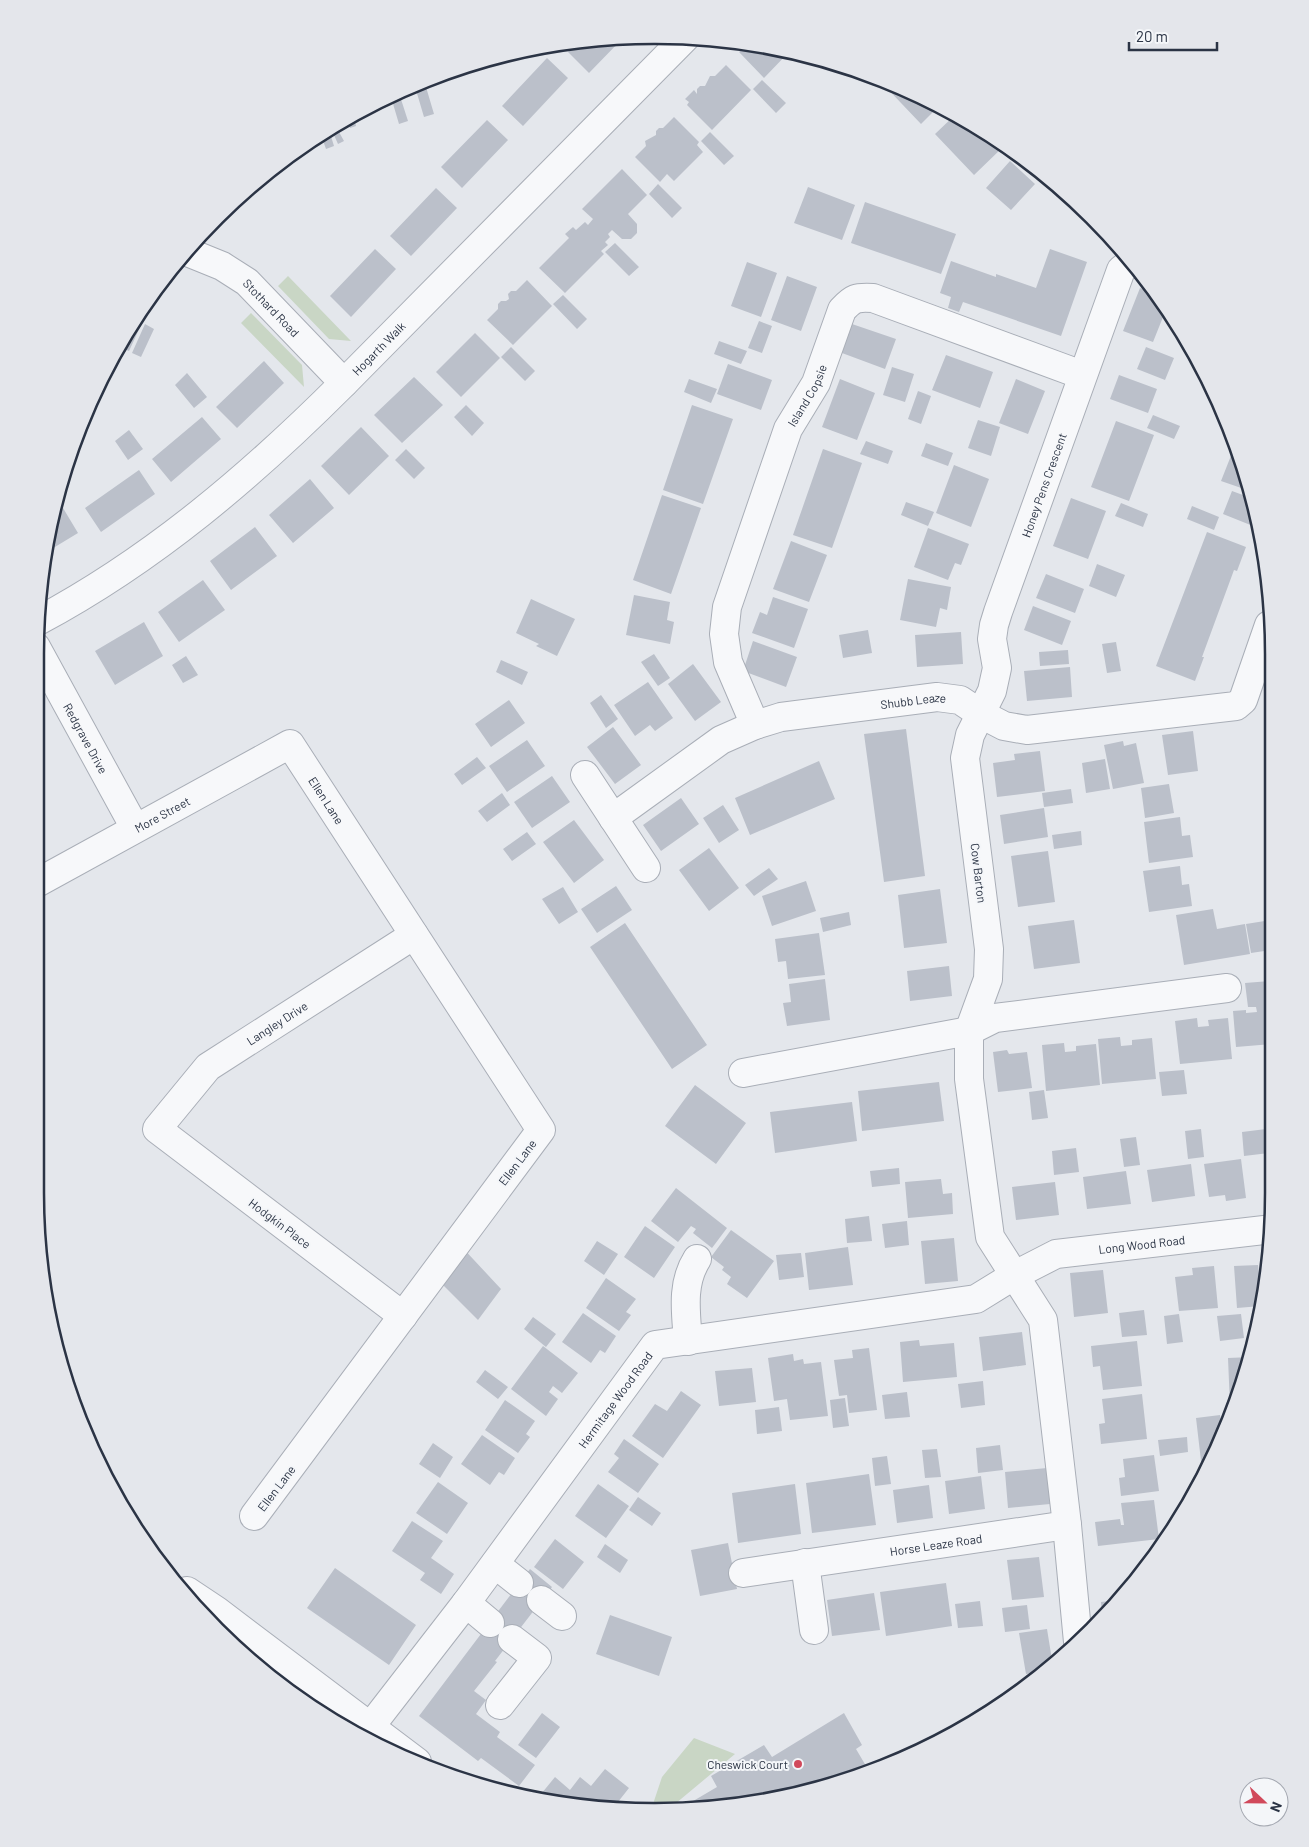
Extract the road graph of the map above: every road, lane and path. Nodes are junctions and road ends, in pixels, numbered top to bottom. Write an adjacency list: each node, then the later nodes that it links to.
1 (678, 45): 5 (street, Hogarth Walk)
2 (193, 254): 5 (street, Stothard Road)
3 (1126, 266): 4 (street, Honey Pens Crescent)
4 (1082, 375): 9 (street, Honey Pens Crescent); 10 (street, Island Copsie)
5 (344, 383): 6 (street, Hogarth Walk)
6 (45, 617)
7 (1265, 638): 9 (street, Shubb Leaze)
8 (44, 661): 14 (street, Redgrave Drive)
9 (980, 714): 10 (street, Shubb Leaze); 19 (street, Cow Barton)
10 (754, 725): 13 (street, Shubb Leaze)
11 (290, 744): 14 (street, More Street); 17 (street, Ellen Lane)
12 (585, 775): 13 (street)
13 (613, 818): 15 (street)
14 (136, 828): 16 (street, More Street)
15 (646, 868)
16 (44, 879)
17 (414, 935): 21 (street, Langley Drive); 25 (street, Ellen Lane)
18 (1227, 988): 19 (street)
19 (969, 1031): 20 (street); 24 (street, Cow Barton)
20 (743, 1073)
21 (157, 1129): 25 (street, Hodgkin Place)
22 (1264, 1229): 24 (street, Long Wood Road)
23 (697, 1259): 26 (street)
24 (1015, 1275): 26 (street, Hermitage Wood Road); 28 (street)
25 (403, 1316): 27 (street, Ellen Lane)
26 (688, 1341): 30 (street, Hermitage Wood Road)
27 (254, 1516)
28 (1067, 1525): 29 (street, Horse Leaze Road); 39 (street)
29 (805, 1563): 31 (street, Horse Leaze Road); 38 (street)
30 (495, 1564): 32 (street); 35 (street, Hermitage Wood Road)
31 (742, 1573)
32 (519, 1583)
33 (197, 1597): 41 (street)
34 (541, 1600): 36 (street)
35 (466, 1603): 37 (street); 43 (street, Hermitage Wood Road)
36 (562, 1616)
37 (490, 1622)
38 (814, 1630)
39 (1077, 1633)
40 (512, 1639): 42 (street)
41 (289, 1676): 43 (street)
42 (500, 1705)
43 (370, 1726): 44 (street)
44 (395, 1745)

